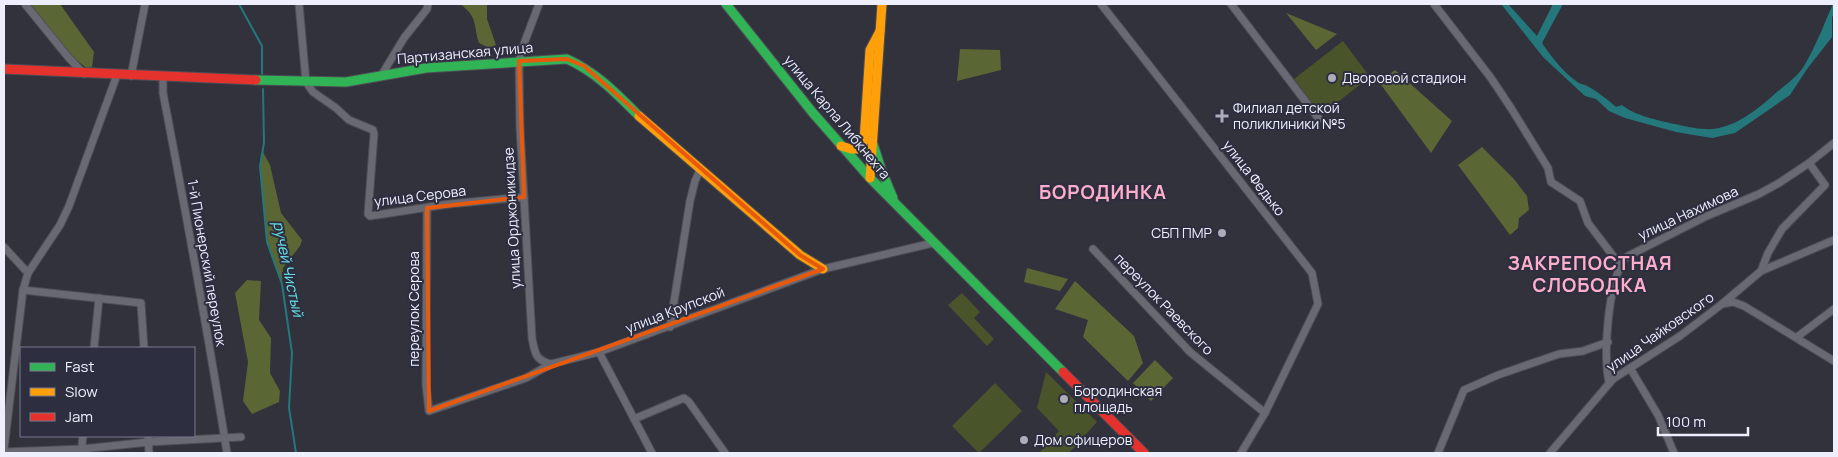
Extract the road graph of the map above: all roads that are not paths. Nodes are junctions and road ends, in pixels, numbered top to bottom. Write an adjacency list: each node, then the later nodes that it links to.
1 (25, 4): 14 (street)
2 (145, 4): 16 (street)
3 (299, 4): 19 (street)
4 (428, 4): 17 (street)
5 (539, 4): 12 (street, улица Орджоникидзе)
6 (726, 4): 23 (main road, улица Карла Либкнехта)
7 (882, 4): 11 (main road)
8 (1101, 4): 53 (street, улица Федько)
9 (1231, 4): 20 (street)
10 (1434, 4): 34 (street)
11 (880, 31): 21 (main road); 23 (main road)
12 (519, 61): 17 (main road, Партизанская улица); 25 (main road, Партизанская улица); 27 (street, улица Орджоникидзе)
13 (4, 69): 14 (main road, Партизанская улица)
14 (84, 74): 15 (main road, Партизанская улица)
15 (117, 75): 16 (main road, Партизанская улица); 37 (street)
16 (131, 76): 18 (main road, Партизанская улица)
17 (380, 76): 19 (main road, Партизанская улица)
18 (163, 77): 19 (main road, Партизанская улица); 58 (street, 1-й Пионерский переулок)
19 (306, 82): 29 (street, улица Серова)
20 (1319, 119)
21 (872, 141): 26 (main road); 28 (main road)
22 (1834, 143): 24 (street, улица Нахимова)
23 (841, 146): 26 (main road, улица Карла Либкнехта)
24 (1809, 164): 34 (street, улица Нахимова); 36 (street, улица Чайковского)
25 (700, 170): 35 (main road, Партизанская улица); 42 (street)
26 (870, 178): 28 (main road, улица Карла Либкнехта)
27 (524, 197): 29 (street, улица Серова); 49 (street, улица Орджоникидзе)
28 (897, 206): 31 (main road, улица Карла Либкнехта)
29 (427, 208): 52 (street, переулок Серова)
30 (1834, 240): 36 (street)
31 (933, 243): 35 (street, улица Крупской); 65 (main road, улица Карла Либкнехта)
32 (4, 246): 37 (street)
33 (1094, 249): 53 (street, переулок Раевского)
34 (1620, 265): 44 (street)
35 (823, 270): 42 (street, улица Крупской)
36 (1761, 271): 40 (street, улица Чайковского)
37 (28, 273): 38 (street)
38 (23, 290): 39 (street); 59 (street)
39 (99, 298): 45 (street); 46 (street)
40 (1722, 304): 43 (street); 50 (street, улица Чайковского)
41 (1834, 308): 43 (street)
42 (670, 327): 47 (street, улица Крупской)
43 (1796, 337): 48 (street)
44 (1608, 342): 51 (street); 67 (street)
45 (94, 347)
46 (144, 347)
47 (599, 352): 49 (street, улица Крупской); 54 (street)
48 (1834, 361)
49 (551, 364): 52 (street, улица Крупской)
50 (1630, 368): 51 (street, улица Чайковского); 69 (street)
51 (1609, 383): 68 (street, улица Чайковского)
52 (429, 411)
53 (1265, 413): 66 (street)
54 (634, 419): 63 (street); 64 (street)
55 (83, 437): 60 (street)
56 (241, 437): 58 (street)
57 (149, 439): 58 (street); 60 (street); 61 (street)
58 (225, 439): 62 (street, 1-й Пионерский переулок)
59 (4, 450): 60 (street)
60 (81, 451)
61 (149, 453)
62 (228, 453)
63 (652, 453)
64 (725, 453)
65 (1144, 453)
66 (1242, 453)
67 (1438, 453)
68 (1550, 453)
69 (1674, 453)

